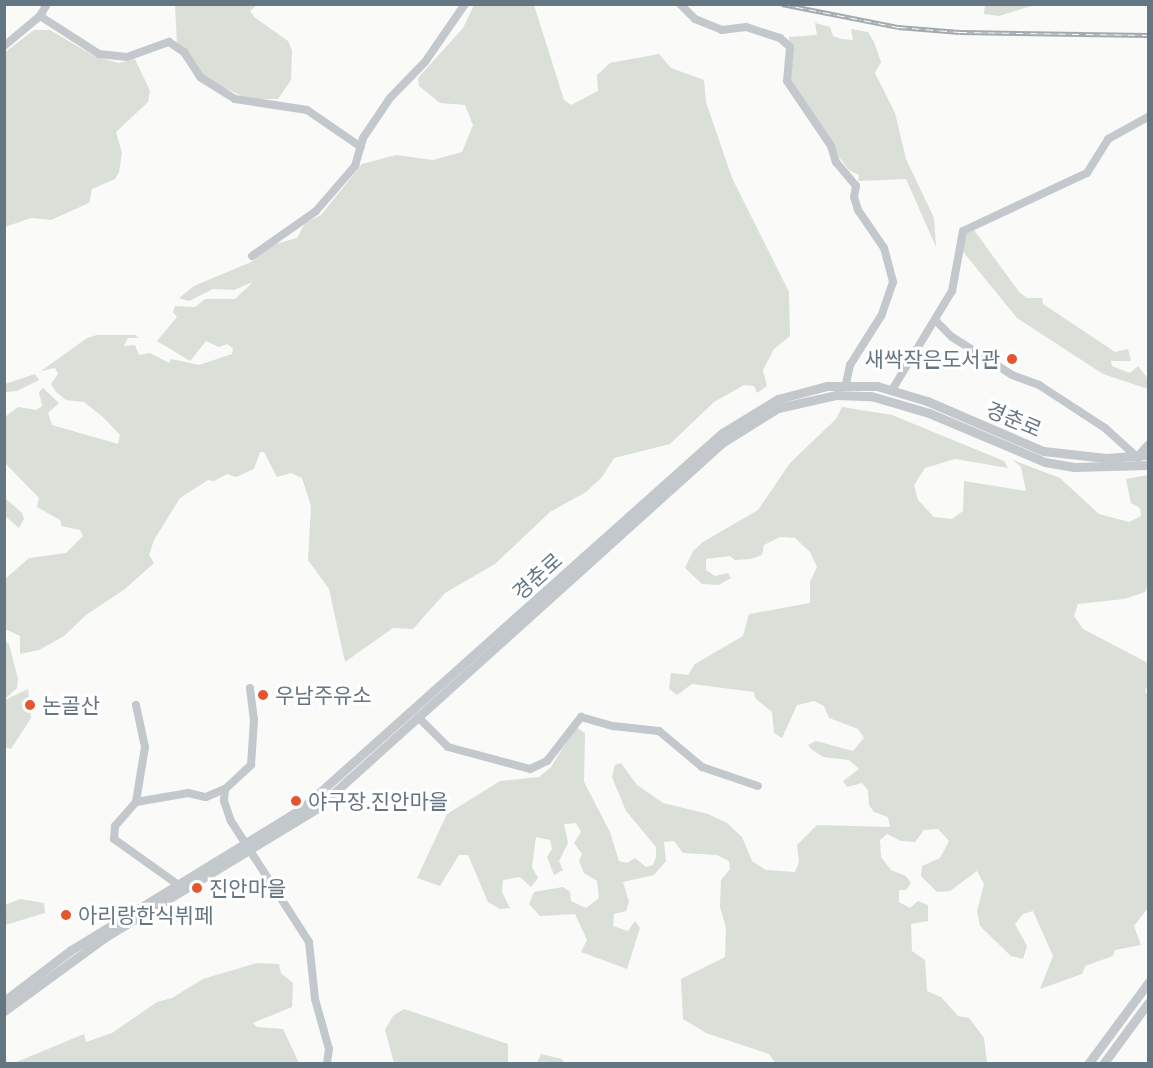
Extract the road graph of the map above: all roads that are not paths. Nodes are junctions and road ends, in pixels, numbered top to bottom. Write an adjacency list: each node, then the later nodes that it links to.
1 (47, 4): 4 (street)
2 (465, 4): 7 (street)
3 (680, 4): 10 (street)
4 (40, 16): 5 (street); 7 (street)
5 (4, 46)
6 (1149, 117): 9 (street)
7 (361, 147): 8 (street)
8 (252, 256)
9 (935, 320): 11 (street); 14 (street)
10 (846, 384): 11 (street, 경춘로); 22 (street, 경춘로)
11 (892, 390): 14 (street, 경춘로)
12 (1149, 445): 14 (street)
13 (1149, 455): 14 (street, 경춘로)
14 (1138, 461): 15 (street, 경춘로); 18 (street, 경춘로)
15 (1149, 465)
16 (250, 688): 20 (street)
17 (135, 705): 21 (street)
18 (418, 717): 19 (street); 22 (street, 경춘로)
19 (758, 786)
20 (225, 789): 21 (street); 22 (street)
21 (136, 802): 23 (street)
22 (247, 847): 23 (street, 경춘로); 27 (street, 경춘로); 28 (street)
23 (177, 884): 25 (street, 경춘로)
24 (1149, 983): 29 (street)
25 (4, 1001)
26 (1149, 1003): 30 (street)
27 (4, 1011)
28 (327, 1064)
29 (1089, 1064)
30 (1103, 1064)

